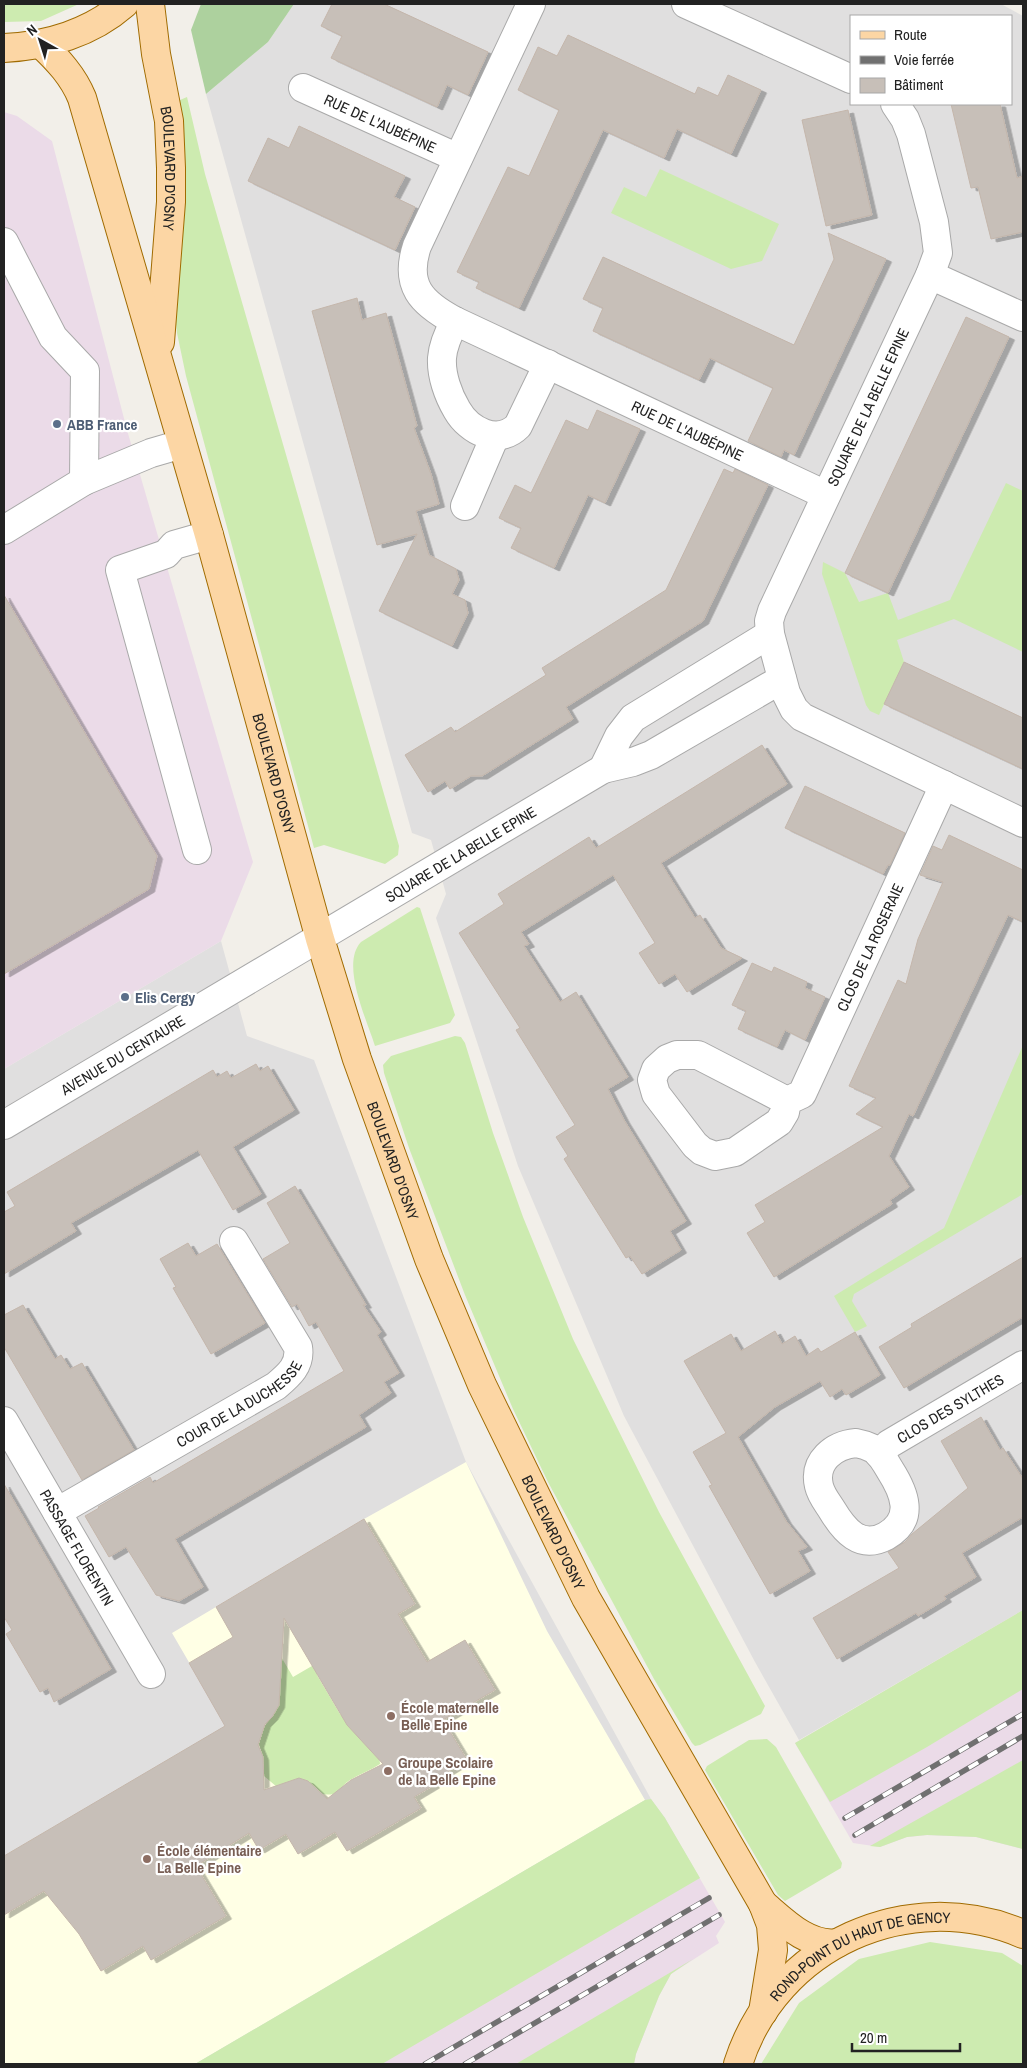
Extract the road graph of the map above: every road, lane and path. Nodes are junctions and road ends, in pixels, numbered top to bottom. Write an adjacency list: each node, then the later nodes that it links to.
1 (124, 4): 5 (main road)
2 (150, 4): 15 (main road, BOULEVARD D'OSNY)
3 (531, 4): 10 (street, RUE DE L'AUBÉPINE)
4 (686, 4): 7 (street)
5 (40, 44): 6 (main road); 15 (main road, BOULEVARD D'OSNY)
6 (4, 48)
7 (850, 80)
8 (303, 88): 10 (street, RUE DE L'AUBÉPINE)
9 (897, 105): 12 (street)
10 (458, 158): 14 (street, RUE DE L'AUBÉPINE)
11 (4, 242): 19 (street)
12 (930, 274): 13 (street); 20 (street, SQUARE DE LA BELLE EPINE)
13 (1023, 317)
14 (455, 321): 16 (street, RUE DE L'AUBÉPINE); 17 (street)
15 (160, 364): 18 (main road, BOULEVARD D'OSNY)
16 (548, 364): 17 (street); 20 (street, RUE DE L'AUBÉPINE)
17 (495, 436): 21 (street)
18 (182, 444): 19 (street); 23 (main road, BOULEVARD D'OSNY)
19 (84, 481): 22 (street)
20 (826, 495): 24 (street, SQUARE DE LA BELLE EPINE)
21 (465, 506)
22 (4, 530)
23 (209, 535): 29 (street); 30 (main road, BOULEVARD D'OSNY)
24 (770, 634): 25 (street, SQUARE DE LA BELLE EPINE); 26 (street)
25 (782, 679): 26 (street, SQUARE DE LA BELLE EPINE); 27 (street, SQUARE DE LA BELLE EPINE)
26 (603, 769): 30 (street, SQUARE DE LA BELLE EPINE)
27 (944, 785): 28 (street, SQUARE DE LA BELLE EPINE); 31 (street, CLOS DE LA ROSERAIE)
28 (1023, 823)
29 (197, 850)
30 (320, 939): 32 (street, AVENUE DU CENTAURE); 39 (main road, BOULEVARD D'OSNY)
31 (787, 1101): 31 (street, CLOS DE LA ROSERAIE)
32 (4, 1125)
33 (234, 1241): 37 (street, COUR DE LA DUCHESSE)
34 (1023, 1365): 36 (street, CLOS DES SYLTHES)
35 (4, 1421): 37 (street, PASSAGE FLORENTIN)
36 (879, 1454)
37 (57, 1512): 38 (street, PASSAGE FLORENTIN)
38 (152, 1674)
39 (763, 1904): 41 (main road, BOULEVARD D'OSNY); 42 (main road, BOULEVARD D'OSNY)
40 (1023, 1934): 41 (main road, ROND-POINT DU HAUT DE GENCY)
41 (837, 1943): 42 (main road, ROND-POINT DU HAUT DE GENCY)
42 (762, 2012): 43 (main road, ROND-POINT DU HAUT DE GENCY)
43 (738, 2064)

